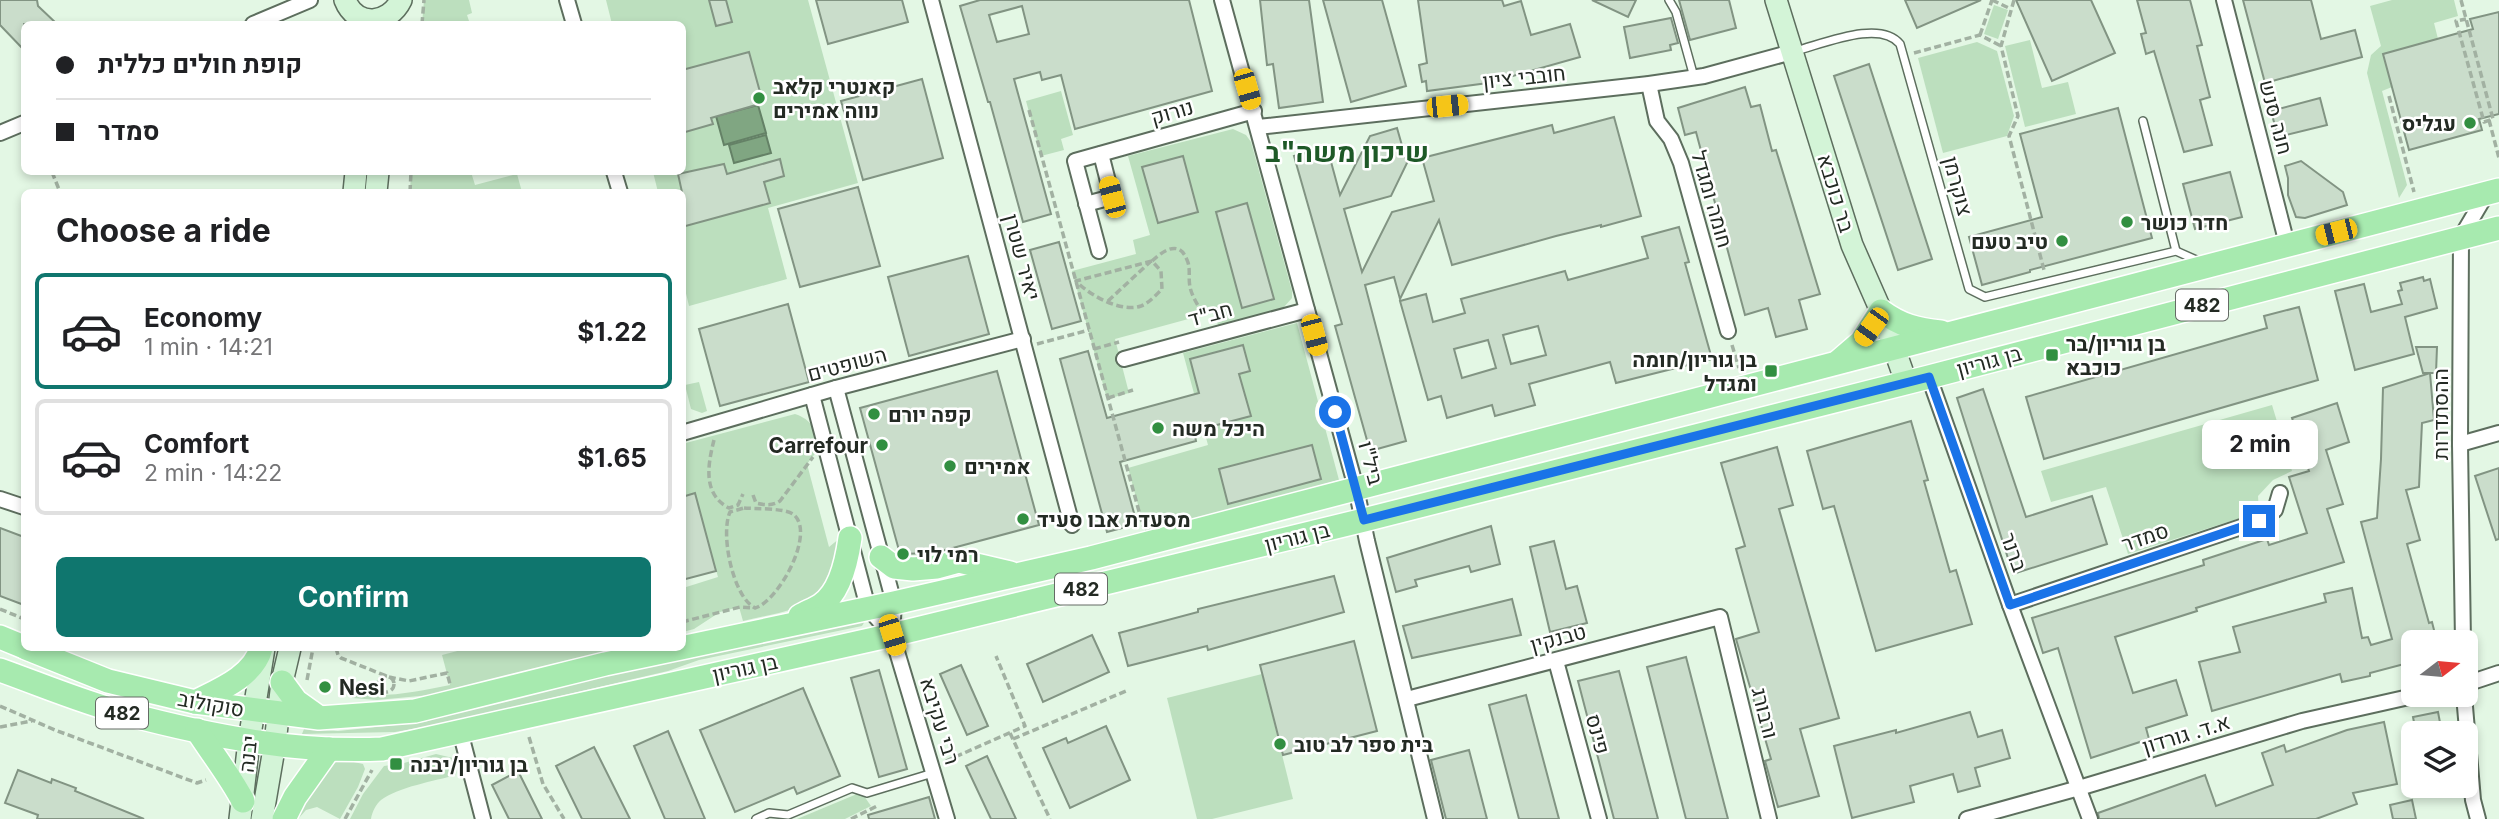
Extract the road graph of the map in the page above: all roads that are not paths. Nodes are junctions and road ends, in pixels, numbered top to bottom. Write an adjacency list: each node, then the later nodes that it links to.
1 (310, 0): 10 (street)
2 (345, 0): 11 (street)
3 (567, 0): 13 (street)
4 (931, 0): 35 (street, יאיר שטרן)
5 (1223, 0): 17 (street, ביל"ו)
6 (1669, 0): 15 (lane)
7 (1776, 0): 14 (street, בר כוכבא)
8 (2224, 0): 27 (street, חנה סנש)
9 (397, 11): 12 (street)
10 (260, 21)
11 (361, 21)
12 (371, 21)
13 (573, 21)
14 (1792, 52): 15 (street, חובבי ציון); 29 (lane, צוקרמן); 32 (street, בר כוכבא)
15 (1694, 77): 16 (street, חובבי ציון)
16 (1649, 84): 20 (street, חובבי ציון); 33 (street, חומה ומגדל)
17 (1254, 111): 20 (street, ביל"ו); 22 (street, נורוק)
18 (2143, 121): 29 (lane)
19 (21, 123): 21 (street)
20 (1258, 127): 31 (street, ביל"ו)
21 (0, 133)
22 (1101, 154): 24 (street, נורוק); 24 (street)
23 (2493, 191): 26 (street, ההסתדרות); 27 (main road, בן גוריון / 482)
24 (1086, 204): 28 (street, נורוק)
25 (2499, 228): 26 (main road, בן גוריון / 482)
26 (2462, 237): 39 (main road, בן גוריון / 482); 45 (street, ההסתדרות)
27 (2287, 244): 30 (main road, בן גוריון / 482)
28 (1099, 251)
29 (2176, 251): 30 (lane)
30 (2206, 265): 34 (main road, בן גוריון / 482)
31 (1307, 310): 37 (street, חב"ד); 46 (street, ביל"ו)
32 (1881, 311): 34 (main road); 36 (street, בר כוכבא); 38 (main road)
33 (1728, 331)
34 (1951, 332): 36 (main road, בן גוריון / 482)
35 (1023, 339): 41 (street, השופטים); 51 (street, יאיר שטרן)
36 (1894, 348): 38 (main road, בן גוריון / 482); 40 (street, בר כוכבא)
37 (1124, 359)
38 (1837, 362): 46 (main road, בן גוריון / 482)
39 (1929, 377): 40 (main road, בן גוריון / 482); 56 (street, ברנר)
40 (1906, 382): 50 (main road, בן גוריון / 482)
41 (836, 388): 42 (street, השופטים); 53 (street)
42 (812, 395): 43 (street, השופטים); 52 (street)
43 (686, 427)
44 (2499, 433): 45 (street)
45 (2460, 444): 60 (street, ההסתדרות)
46 (1356, 488): 50 (street, ביל"ו); 54 (main road, בן גוריון / 482)
47 (2280, 493): 56 (street, סמדר)
48 (0, 499): 49 (street)
49 (21, 506)
50 (1364, 520): 61 (main road, בן גוריון / 482); 75 (street, ביל"ו)
51 (1072, 525)
52 (850, 538): 57 (street); 59 (main road)
53 (881, 557): 54 (main road); 55 (street)
54 (1020, 575): 55 (main road, בן גוריון / 482)
55 (894, 603): 57 (main road, בן גוריון / 482); 61 (street)
56 (2010, 605): 88 (street, ברנר)
57 (868, 608): 59 (main road, בן גוריון / 482); 61 (street)
58 (1720, 617): 70 (street, טבנקין); 97 (street, ורבורג)
59 (777, 628): 64 (main road, בן גוריון / 482)
60 (2463, 630)
61 (892, 635): 83 (main road, בן גוריון / 482); 87 (street, רבי עקיבא)
62 (0, 637): 63 (main road, סוקולוב / 482)
63 (21, 645)
64 (686, 647)
65 (35, 651): 77 (main road, סוקולוב / 482)
66 (261, 651): 77 (main road)
67 (262, 651): 79 (street, יבנה)
68 (289, 651): 74 (street)
69 (667, 651): 81 (main road, בן גוריון / 482)
70 (1556, 661): 75 (street, טבנקין); 96 (street, פינס)
71 (0, 670): 82 (main road, סוקולוב / 482)
72 (2499, 673): 73 (street)
73 (2478, 680)
74 (282, 682): 80 (street); 81 (main road)
75 (1407, 699): 95 (street, ביל"ו)
76 (2401, 699): 88 (street, א.ד. גורדון)
77 (195, 702): 79 (main road, סוקולוב / 482)
78 (2466, 707): 100 (street)
79 (254, 711): 80 (main road, סוקולוב / 482); 84 (street, יבנה)
80 (279, 712): 81 (main road, בן גוריון / 482); 85 (street)
81 (319, 718)
82 (197, 730): 84 (main road, סוקולוב / 482); 89 (main road)
83 (460, 731): 86 (main road, בן גוריון / 482); 92 (street)
84 (249, 741): 85 (main road, בן גוריון / 482); 89 (street, יבנה)
85 (275, 743): 86 (main road, בן גוריון / 482); 90 (street)
86 (329, 749): 91 (main road)
87 (933, 773): 93 (lane); 94 (street, רבי עקיבא)
88 (2079, 788): 98 (street, א.ד. גורדון); 99 (street, ברנר)
89 (242, 810)
90 (262, 819)
91 (284, 819)
92 (483, 819)
93 (756, 819)
94 (947, 819)
95 (1435, 819)
96 (1599, 819)
97 (1769, 819)
98 (1967, 819)
99 (2090, 819)
100 (2478, 819)

